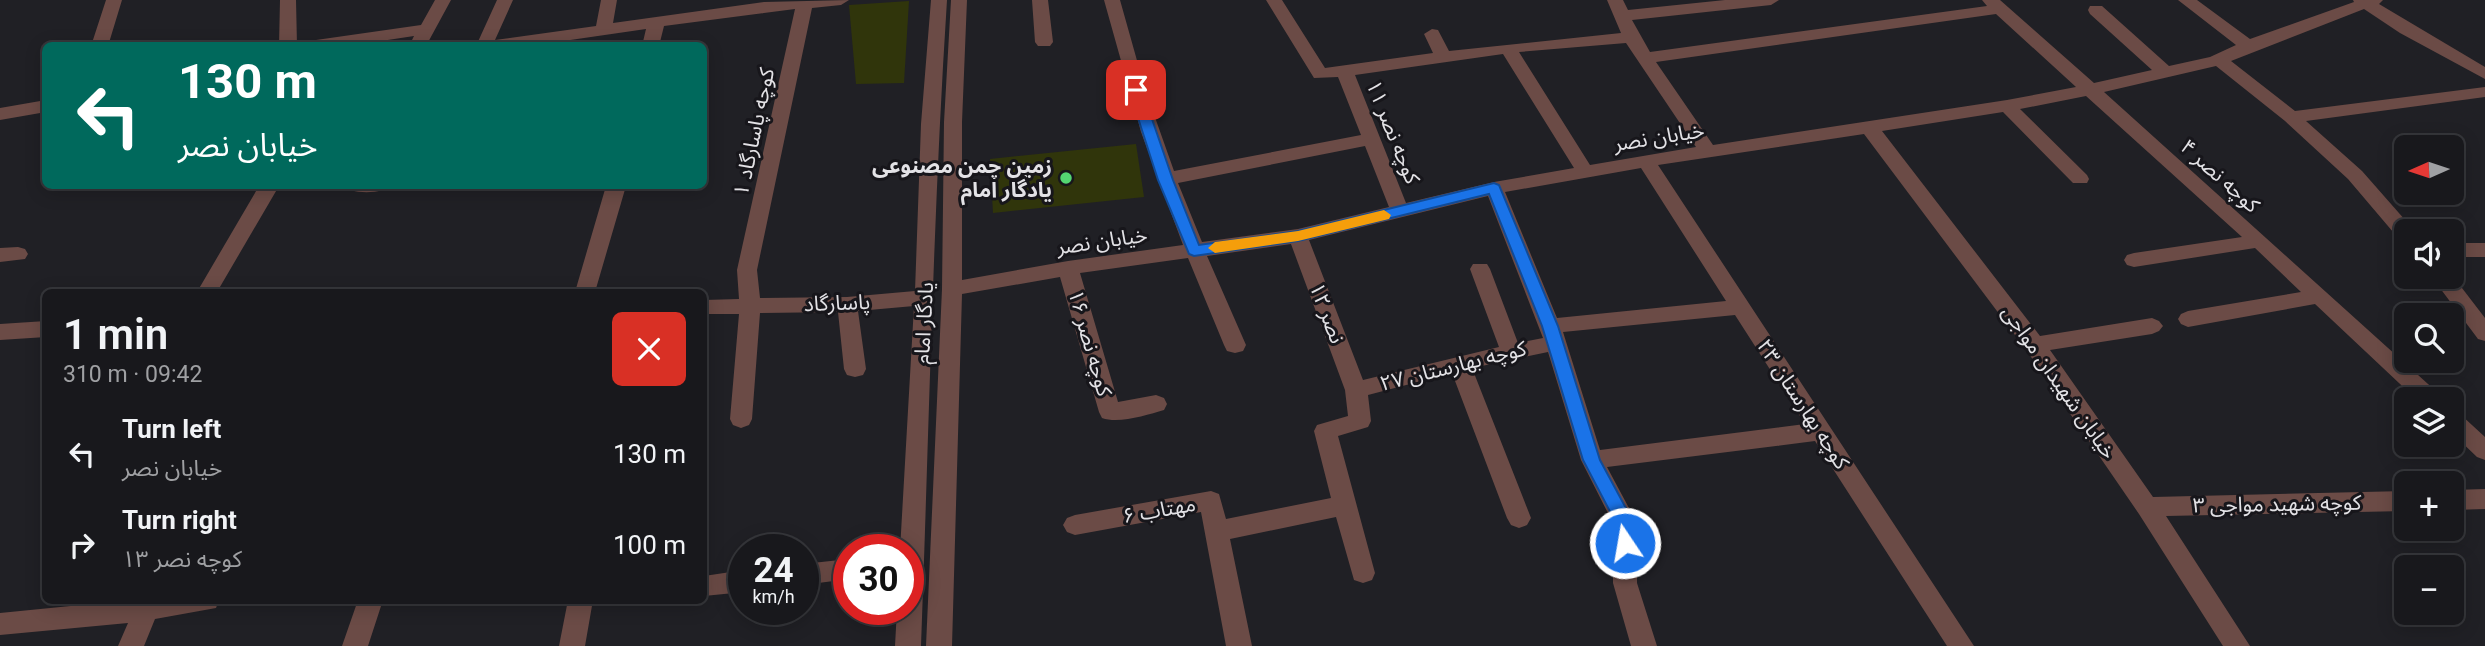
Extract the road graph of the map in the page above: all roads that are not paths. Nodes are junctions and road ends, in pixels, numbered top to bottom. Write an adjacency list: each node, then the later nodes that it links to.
1 (114, 0): 25 (street)
2 (288, 0): 26 (street)
3 (443, 0): 20 (street)
4 (505, 0): 29 (street)
5 (609, 0): 21 (street)
6 (841, 0): 15 (street)
7 (939, 0): 47 (street, یادگار امام)
8 (959, 0): 46 (street, یادگار امام)
9 (1040, 0): 24 (street)
10 (1112, 0): 54 (street)
11 (1771, 0): 17 (street)
12 (2186, 0): 32 (street)
13 (1274, 1): 37 (street)
14 (2367, 1): 32 (street, خیابان نصر); 39 (street)
15 (805, 3): 19 (street); 75 (street, کوچه پاسارگاد ۱)
16 (1995, 5): 35 (street); 40 (street, کوچه نصر ۴)
17 (1619, 8): 23 (street)
18 (2096, 10): 38 (street)
19 (656, 23): 21 (street); 31 (street)
20 (427, 29): 27 (street); 28 (street)
21 (604, 30): 30 (street)
22 (1432, 34): 34 (street)
23 (1631, 37): 33 (street); 35 (street)
24 (1044, 41)
25 (100, 42)
26 (288, 42)
27 (337, 42)
28 (419, 42)
29 (486, 42)
30 (536, 42)
31 (651, 42)
32 (2248, 46): 36 (street, خیابان نصر)
33 (1508, 48): 34 (street); 52 (street)
34 (1443, 57): 37 (street)
35 (1646, 58): 50 (street)
36 (2219, 60): 38 (street, خیابان نصر); 45 (street)
37 (1344, 70): 49 (street, کوچه نصر ۱۱)
38 (2167, 74): 40 (street, خیابان نصر)
39 (2485, 74)
40 (2089, 90): 42 (street, خیابان نصر); 61 (street, کوچه نصر ۴)
41 (2485, 92): 45 (street)
42 (2007, 106): 48 (street, خیابان نصر); 53 (street)
43 (42, 107): 44 (street)
44 (0, 114)
45 (2291, 117): 59 (street)
46 (953, 122): 47 (street); 70 (street, یادگار امام)
47 (930, 124): 73 (street, یادگار امام)
48 (1869, 127): 50 (street, خیابان نصر); 85 (street, خیابان شهیدان مواجی)
49 (1372, 139): 54 (street); 58 (street, کوچه نصر ۱۱)
50 (1709, 152): 51 (street, خیابان نصر)
51 (1646, 161): 52 (street, خیابان نصر); 77 (street, کوچه بهارستان ۲۳)
52 (1585, 171): 55 (street, خیابان نصر)
53 (2080, 179)
54 (1166, 180): 64 (street)
55 (1494, 188): 58 (street, خیابان نصر); 83 (street)
56 (267, 189): 68 (street)
57 (615, 189): 69 (street)
58 (1400, 211): 60 (street, خیابان نصر)
59 (2394, 220)
60 (1298, 236): 64 (street, خیابان نصر); 90 (street, نصر ۱۲)
61 (2259, 241): 65 (street); 72 (street, کوچه نصر ۴)
62 (2464, 250): 63 (street)
63 (2485, 250)
64 (1194, 251): 66 (street, خیابان نصر); 84 (street)
65 (2134, 260)
66 (1068, 268): 70 (street, خیابان نصر); 91 (street, کوچه نصر ۱۶)
67 (1480, 269): 86 (street)
68 (209, 289)
69 (586, 289)
70 (952, 289): 120 (street, یادگار امام)
71 (2451, 289): 81 (street)
72 (2320, 296): 78 (street); 89 (street, کوچه نصر ۴)
73 (925, 298): 74 (street, پاسارگاد); 105 (street, یادگار امام)
74 (847, 304): 75 (street, پاسارگاد); 88 (street)
75 (750, 306): 76 (street, پاسارگاد); 92 (street, کوچه پاسارگاد ۱)
76 (707, 307)
77 (1741, 307): 83 (street, کوچه بهارستان ۲۷); 93 (street, کوچه بهارستان ۲۳)
78 (2188, 319)
79 (2151, 326): 85 (street)
80 (42, 329): 82 (street)
81 (2485, 333)
82 (1, 334)
83 (1553, 334): 86 (street, کوچه بهارستان ۲۷); 96 (street)
84 (1235, 345)
85 (2035, 345): 101 (street, خیابان شهیدان مواجی)
86 (1511, 351): 87 (street, کوچه بهارستان ۲۷)
87 (1459, 363): 90 (street, کوچه بهارستان ۲۷); 102 (street)
88 (855, 369)
89 (2417, 387)
90 (1356, 390): 100 (street, کوچه بهارستان ۲۷)
91 (1156, 404)
92 (741, 419)
93 (1821, 431): 96 (street); 123 (street, کوچه بهارستان ۲۳)
94 (2464, 431): 95 (street)
95 (2485, 451)
96 (1591, 460): 122 (street)
97 (2485, 499): 98 (street)
98 (2464, 500)
99 (2394, 501): 101 (street, کوچه شهید مواجی ۳)
100 (1346, 505): 104 (street, مهتاب ۶); 106 (street, کوچه بهارستان ۲۷)
101 (2147, 507): 124 (street, خیابان شهیدان مواجی)
102 (1519, 518)
103 (1075, 524): 104 (street, مهتاب ۶)
104 (1219, 531): 121 (street, مهتاب ۶)
105 (912, 534)
106 (1363, 573)
107 (728, 583): 108 (street)
108 (707, 586)
109 (180, 604): 113 (street)
110 (370, 604): 117 (street)
111 (580, 604): 118 (street)
112 (102, 608): 113 (street); 114 (street)
113 (146, 609): 116 (street)
114 (0, 624)
115 (908, 625): 119 (street, یادگار امام)
116 (131, 646)
117 (355, 646)
118 (572, 646)
119 (908, 646)
120 (939, 646)
121 (1239, 646)
122 (1644, 646)
123 (1961, 646)
124 (2237, 646)

